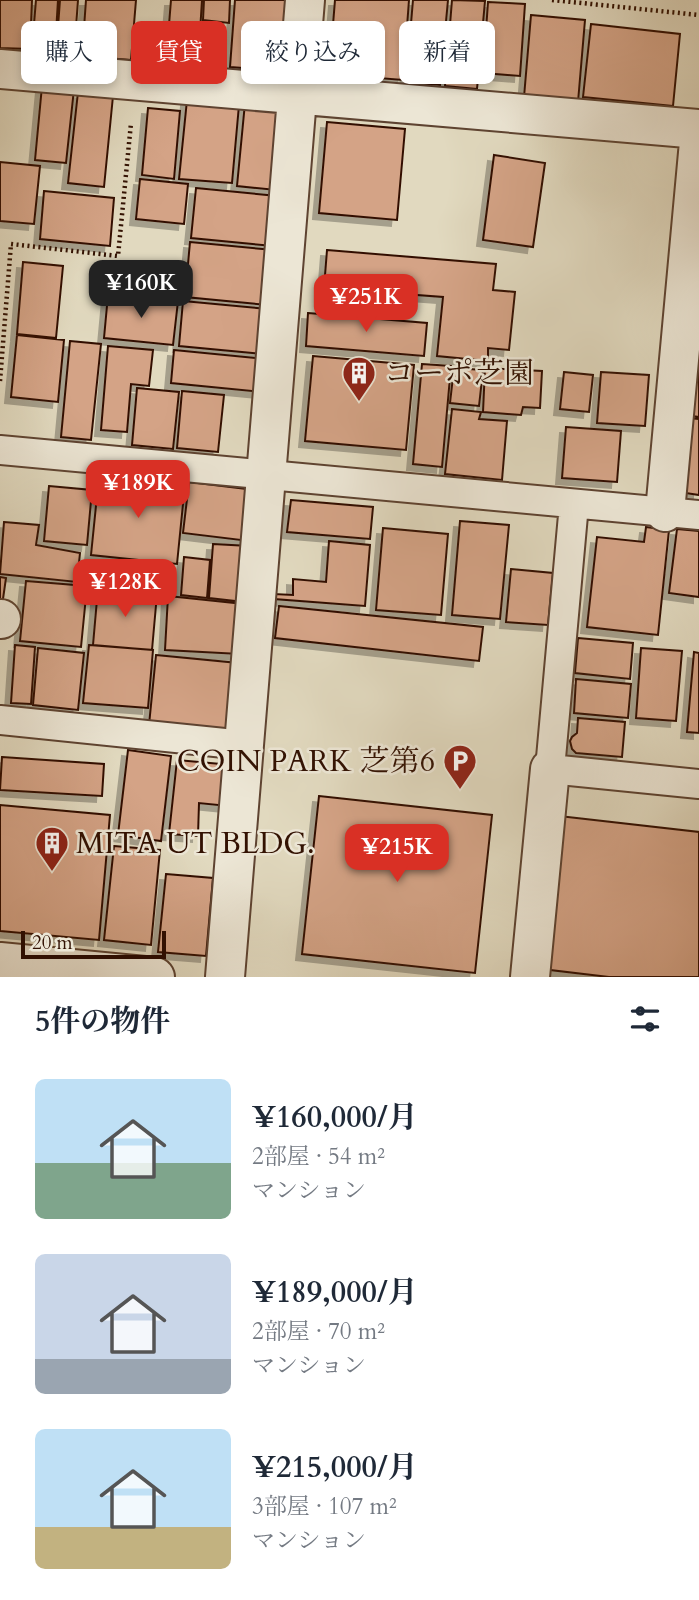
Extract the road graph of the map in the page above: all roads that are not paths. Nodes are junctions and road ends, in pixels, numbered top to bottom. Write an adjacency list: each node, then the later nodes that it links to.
1 (305, 0): 3 (street)
2 (0, 69): 3 (street)
3 (297, 95): 4 (street); 7 (street)
4 (699, 130)
5 (699, 142): 9 (street)
6 (0, 450): 7 (lane)
7 (266, 475): 8 (lane); 13 (street)
8 (574, 504): 9 (lane); 14 (lane)
9 (682, 513)
10 (0, 619): 11 (lane)
11 (0, 627)
12 (0, 720): 13 (lane)
13 (244, 745): 19 (street)
14 (550, 769): 15 (lane); 20 (street)
15 (699, 784)
16 (0, 962): 17 (street)
17 (48, 972): 18 (street)
18 (155, 977)
19 (225, 977)
20 (530, 977)

